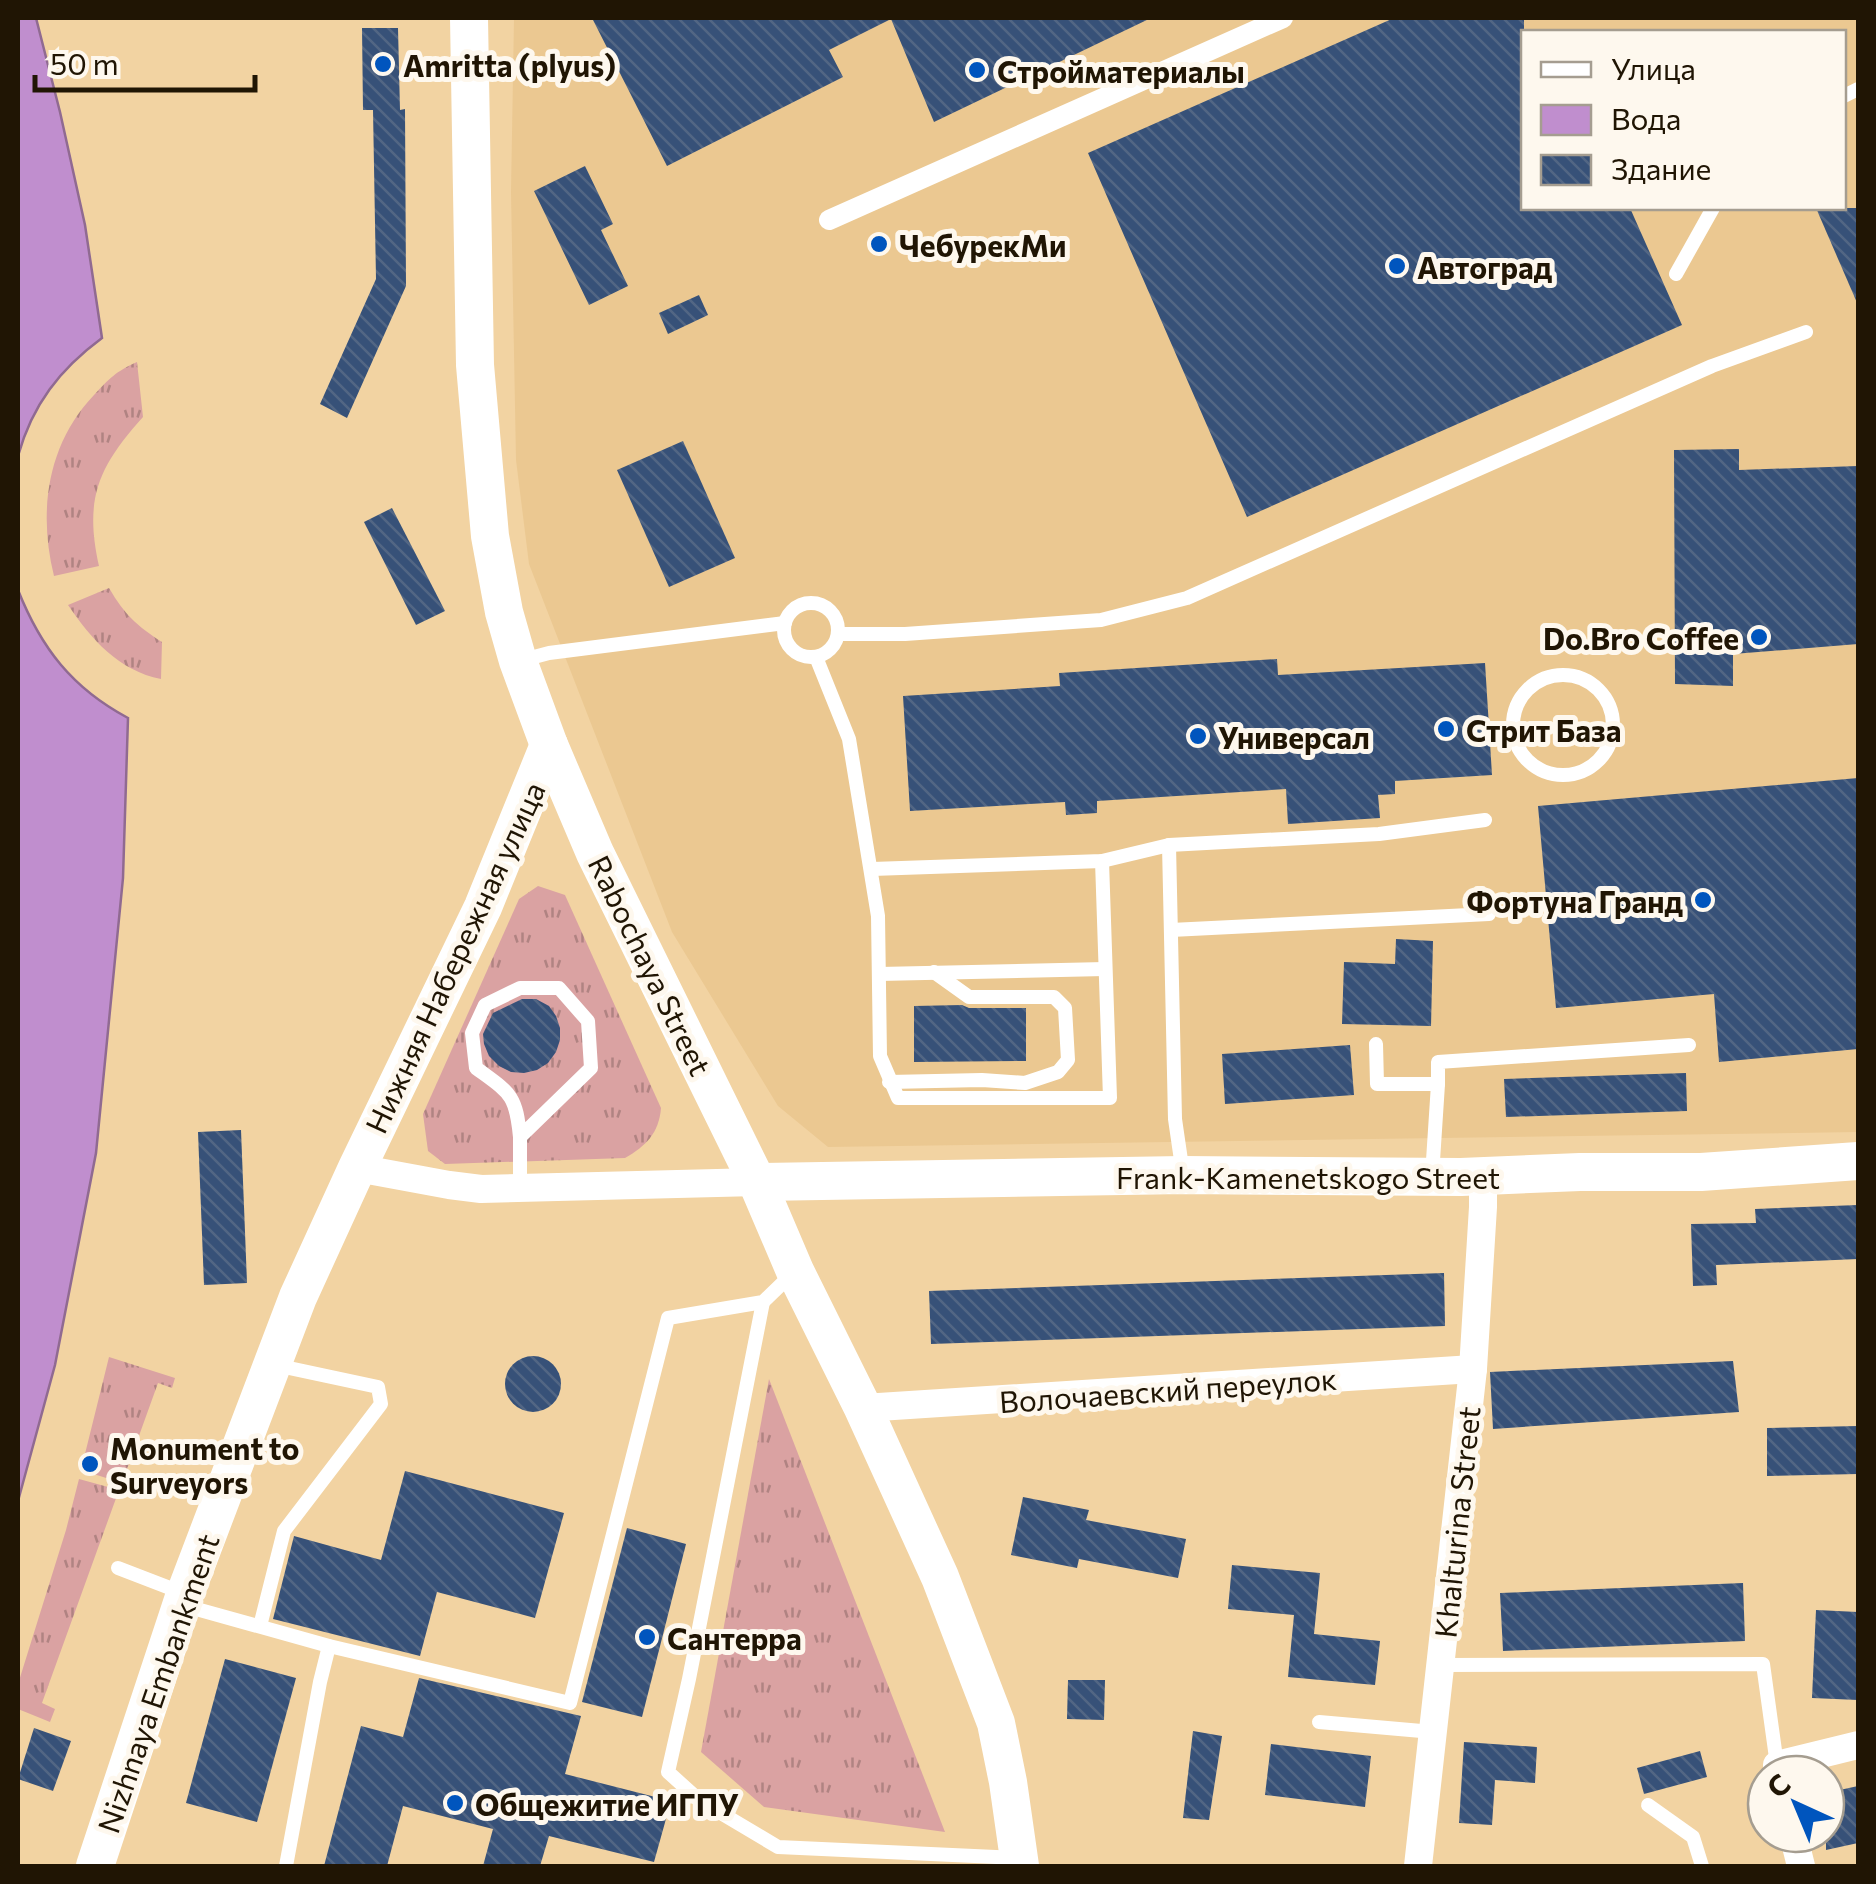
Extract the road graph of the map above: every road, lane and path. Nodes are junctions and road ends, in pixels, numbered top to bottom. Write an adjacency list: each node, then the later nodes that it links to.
1 (469, 18): 10 (main road, Rabochaya Street)
2 (1283, 18): 4 (street)
3 (1712, 210): 5 (lane)
4 (829, 220)
5 (1676, 274)
6 (1806, 332): 8 (lane)
7 (785, 623): 8 (lane); 9 (lane); 10 (lane)
8 (838, 634): 9 (lane)
9 (816, 657): 16 (lane)
10 (518, 661): 11 (main road, Rabochaya Street)
11 (549, 745): 28 (main road, Нижняя Набережная улица); 32 (main road, Rabochaya Street)
12 (1589, 768): 12 (lane)
13 (1484, 820): 14 (lane)
14 (1169, 845): 15 (lane); 18 (lane)
15 (1102, 861): 16 (lane); 19 (lane)
16 (872, 869): 21 (lane)
17 (1489, 914): 18 (lane)
18 (1171, 930): 29 (lane)
19 (1105, 969): 20 (lane); 24 (lane)
20 (934, 972): 21 (lane); 24 (lane)
21 (879, 974): 24 (lane)
22 (1376, 1044): 25 (lane)
23 (1689, 1045): 25 (lane)
24 (890, 1082)
25 (1438, 1084): 30 (lane)
26 (520, 1137): 26 (lane); 33 (lane)
27 (1858, 1161): 31 (main road, Frank-Kamenetskogo Street)
28 (357, 1168): 33 (street); 36 (main road, Nizhnaya Embankment)
29 (1183, 1174): 30 (main road, Frank-Kamenetskogo Street); 32 (main road, Frank-Kamenetskogo Street)
30 (1432, 1176): 31 (main road, Frank-Kamenetskogo Street)
31 (1483, 1176): 37 (street, Khalturina Street)
32 (757, 1182): 33 (street); 34 (main road, Rabochaya Street)
33 (520, 1188)
34 (795, 1272): 35 (lane); 38 (main road, Rabochaya Street)
35 (763, 1302): 42 (lane); 50 (lane)
36 (272, 1364): 40 (main road, Nizhnaya Embankment); 41 (lane)
37 (1473, 1370): 38 (street, Волочаевский переулок); 43 (street, Khalturina Street)
38 (863, 1408): 51 (main road, Rabochaya Street)
39 (118, 1568): 40 (lane)
40 (184, 1599): 41 (lane); 52 (main road, Nizhnaya Embankment)
41 (260, 1626): 42 (lane)
42 (329, 1646): 53 (lane)
43 (1440, 1665): 45 (street, Khalturina Street); 47 (lane)
44 (1319, 1722): 45 (lane)
45 (1433, 1732): 54 (street, Khalturina Street)
46 (1858, 1745): 48 (street)
47 (1776, 1754)
48 (1828, 1754)
49 (1648, 1805): 55 (lane)
50 (893, 1860): 51 (lane)
51 (1019, 1862)
52 (94, 1866)
53 (286, 1866)
54 (1418, 1866)
55 (1702, 1866)

